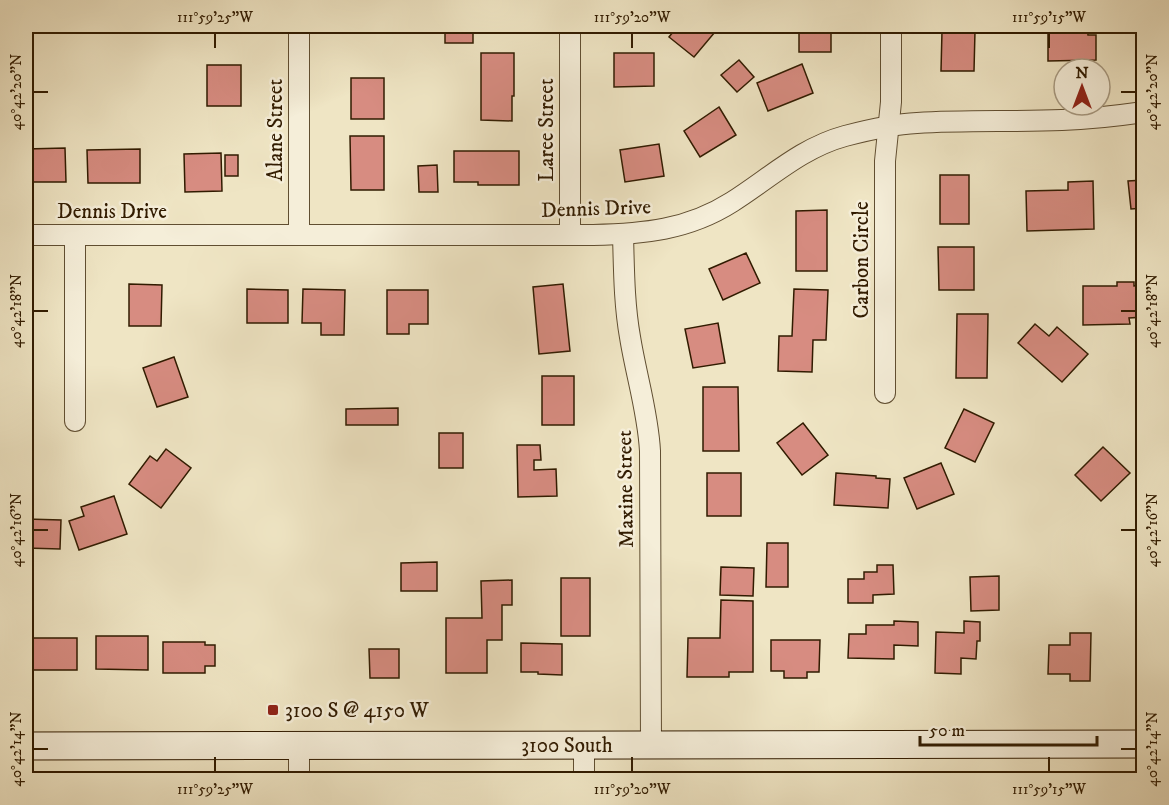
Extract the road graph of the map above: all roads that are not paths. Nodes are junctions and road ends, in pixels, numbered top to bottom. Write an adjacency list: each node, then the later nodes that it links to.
1 (298, 26): 6 (street, Alane Street)
2 (570, 26): 7 (street, Laree Street)
3 (891, 26): 5 (street, Carbon Circle)
4 (1143, 112): 5 (street, Dennis Drive)
5 (888, 127): 8 (street, Dennis Drive); 11 (street, Carbon Circle)
6 (299, 235): 7 (street, Dennis Drive); 10 (street, Dennis Drive)
7 (570, 235): 8 (street, Dennis Drive)
8 (623, 235): 16 (street, Maxine Street)
9 (26, 236): 10 (street, Dennis Drive)
10 (75, 236): 12 (street)
11 (885, 393)
12 (75, 421)
13 (1143, 744): 16 (main road, 3100 South)
14 (299, 745): 15 (main road, 3100 South); 17 (main road, 3100 South); 18 (street)
15 (584, 745): 16 (main road, 3100 South); 19 (street)
16 (651, 745)
17 (26, 746)
18 (299, 780)
19 (584, 780)

